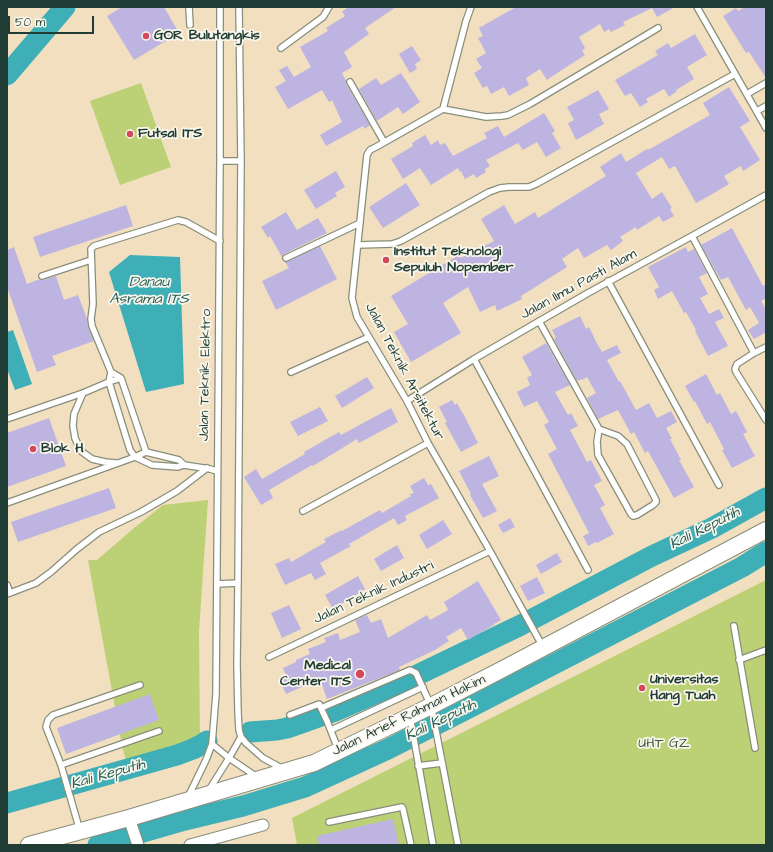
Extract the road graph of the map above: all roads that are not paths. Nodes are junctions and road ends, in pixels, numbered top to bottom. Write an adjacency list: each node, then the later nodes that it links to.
1 (189, 7): 7 (lane)
2 (220, 7): 19 (lane, Jalan Teknik Elektro)
3 (239, 7): 20 (lane)
4 (329, 7): 9 (lane)
5 (471, 7): 15 (lane)
6 (697, 7): 10 (lane)
7 (190, 25)
8 (658, 28): 15 (lane)
9 (281, 48)
10 (735, 74): 13 (lane); 25 (lane)
11 (350, 82): 18 (lane)
12 (766, 83): 13 (lane)
13 (747, 94): 16 (lane)
14 (766, 106): 16 (lane)
15 (443, 109): 18 (lane, Jalan Teknik Arsitektur)
16 (757, 111): 17 (lane)
17 (766, 128)
18 (384, 142): 22 (lane, Jalan Teknik Arsitektur)
19 (220, 160): 20 (lane); 24 (lane, Jalan Teknik Elektro)
20 (241, 161): 57 (lane)
21 (766, 195): 23 (lane, Jalan Ilmu Pasti Alam)
22 (360, 223): 25 (lane, Jalan Teknik Arsitektur); 26 (lane)
23 (692, 236): 29 (lane, Jalan Ilmu Pasti Alam); 33 (lane)
24 (220, 241): 27 (lane); 50 (lane, Jalan Teknik Elektro)
25 (358, 244): 31 (lane, Jalan Teknik Arsitektur)
26 (286, 258)
27 (91, 260): 28 (lane); 35 (lane)
28 (42, 276)
29 (608, 281): 30 (lane, Jalan Ilmu Pasti Alam); 51 (lane)
30 (539, 321): 34 (lane, Jalan Ilmu Pasti Alam); 43 (lane)
31 (369, 337): 36 (lane); 40 (lane, Jalan Teknik Arsitektur)
32 (766, 347): 33 (lane)
33 (754, 353): 42 (lane)
34 (474, 359): 40 (lane, Jalan Ilmu Pasti Alam); 56 (lane)
35 (111, 372): 37 (lane); 38 (lane)
36 (291, 372)
37 (121, 378): 38 (lane); 45 (lane)
38 (109, 382): 39 (lane); 46 (lane)
39 (83, 393): 41 (lane); 47 (lane)
40 (407, 401): 44 (lane, Jalan Teknik Arsitektur)
41 (7, 419)
42 (766, 420)
43 (599, 429): 43 (lane)
44 (428, 443): 53 (lane); 55 (lane, Jalan Teknik Arsitektur)
45 (146, 452): 46 (lane); 48 (lane)
46 (135, 457): 47 (lane); 48 (lane)
47 (119, 463): 52 (lane)
48 (184, 465): 49 (lane)
49 (209, 468): 50 (lane); 60 (lane)
50 (217, 469): 58 (lane, Jalan Teknik Elektro)
51 (719, 484)
52 (7, 504)
53 (302, 511)
54 (766, 530): 62 (main road, Jalan Arief Rahman Hakim)
55 (490, 551): 62 (lane, Jalan Teknik Arsitektur); 64 (lane, Jalan Teknik Industri)
56 (588, 570)
57 (238, 583): 58 (lane); 74 (lane)
58 (217, 584): 75 (lane, Jalan Teknik Elektro)
59 (7, 585): 60 (lane)
60 (8, 594)
61 (734, 626): 65 (lane)
62 (540, 641): 68 (main road, Jalan Arief Rahman Hakim)
63 (766, 650): 65 (lane)
64 (268, 656)
65 (739, 660): 76 (lane)
66 (140, 685): 80 (lane)
67 (423, 687): 68 (lane); 69 (lane); 72 (lane)
68 (432, 708): 71 (main road, Jalan Arief Rahman Hakim); 79 (lane)
69 (322, 710): 70 (lane); 72 (lane)
70 (290, 715)
71 (410, 718): 77 (main road, Jalan Arief Rahman Hakim); 81 (lane)
72 (330, 730): 77 (lane)
73 (159, 731): 80 (lane)
74 (241, 737): 78 (lane); 82 (lane)
75 (212, 744): 78 (lane); 85 (lane, Jalan Teknik Elektro)
76 (755, 748)
77 (339, 751): 82 (main road, Jalan Arief Rahman Hakim)
78 (229, 758): 83 (lane); 84 (lane)
79 (442, 763): 81 (lane); 95 (lane)
80 (61, 765): 89 (lane)
81 (418, 766): 94 (lane)
82 (287, 771): 83 (main road, Jalan Arief Rahman Hakim)
83 (261, 779): 84 (main road, Jalan Arief Rahman Hakim)
84 (206, 795): 85 (main road, Jalan Arief Rahman Hakim)
85 (185, 801): 86 (main road, Jalan Arief Rahman Hakim)
86 (130, 822): 89 (main road, Jalan Arief Rahman Hakim); 91 (street)
87 (329, 822): 93 (lane)
88 (263, 825): 92 (street)
89 (80, 831): 90 (main road, Jalan Arief Rahman Hakim)
90 (29, 845)
91 (138, 845)
92 (190, 845)
93 (411, 845)
94 (432, 845)
95 (458, 845)

